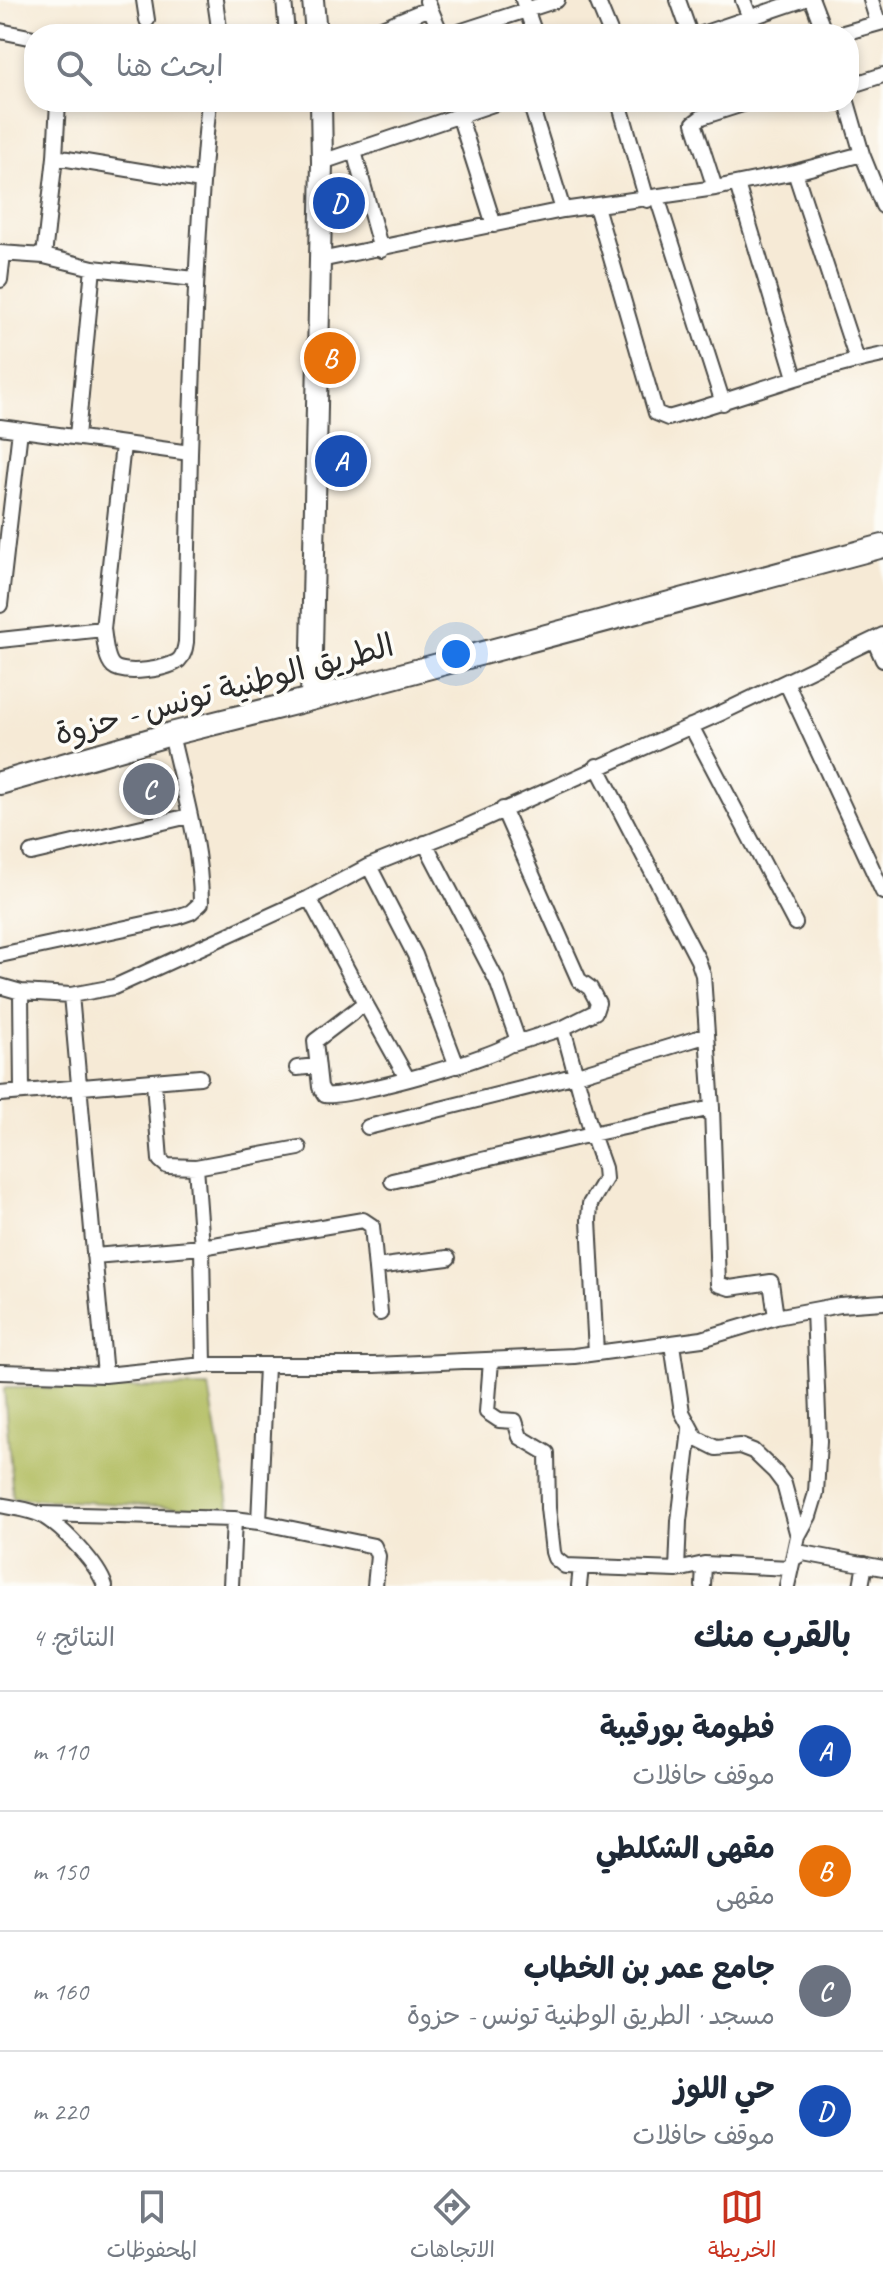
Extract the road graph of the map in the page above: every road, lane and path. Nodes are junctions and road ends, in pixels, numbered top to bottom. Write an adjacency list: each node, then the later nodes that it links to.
1 (144, 0): 15 (street)
2 (215, 0): 17 (street)
3 (284, 0): 18 (street)
4 (313, 0): 19 (street)
5 (557, 0): 13 (street)
6 (597, 0): 24 (street)
7 (678, 0): 25 (street)
8 (743, 0): 14 (street)
9 (802, 0): 14 (street)
10 (812, 0): 27 (street)
11 (871, 0): 16 (street)
12 (428, 4): 20 (street); 21 (street)
13 (525, 5): 22 (street); 23 (street)
14 (750, 18): 26 (street)
15 (147, 20)
16 (880, 22): 28 (street)
17 (218, 24)
18 (286, 24)
19 (315, 24)
20 (387, 24)
21 (437, 24)
22 (478, 24)
23 (532, 24)
24 (607, 24)
25 (686, 24)
26 (732, 24)
27 (821, 24)
28 (859, 28)
29 (0, 31): 30 (street)
30 (24, 36)
31 (883, 75): 32 (street)
32 (859, 83)
33 (57, 112): 44 (street)
34 (208, 112): 47 (street)
35 (318, 112): 45 (street)
36 (458, 112): 42 (street)
37 (467, 112): 54 (street)
38 (533, 112): 53 (street)
39 (622, 112): 50 (street)
40 (718, 112): 49 (street)
41 (850, 112): 43 (street)
42 (354, 151): 45 (street); 55 (street)
43 (862, 154): 46 (street); 51 (street)
44 (55, 157): 47 (street); 57 (street)
45 (322, 162): 58 (street)
46 (795, 172): 48 (street); 63 (street)
47 (201, 181): 60 (street)
48 (737, 184): 49 (street); 64 (street)
49 (715, 188): 50 (street)
50 (652, 198): 52 (street); 65 (street)
51 (883, 203)
52 (596, 206): 53 (street); 65 (street)
53 (563, 210): 54 (street)
54 (494, 225): 55 (street)
55 (381, 250): 58 (street)
56 (2, 253): 57 (street); 61 (street)
57 (44, 256): 59 (street)
58 (320, 260): 78 (street)
59 (93, 268): 60 (street); 68 (street)
60 (195, 279): 70 (street)
61 (0, 280)
62 (883, 355): 63 (street)
63 (857, 360): 64 (street)
64 (795, 377): 65 (street)
65 (723, 403)
66 (0, 427): 67 (street)
67 (20, 430): 68 (street); 72 (street)
68 (77, 436): 69 (street)
69 (123, 445): 70 (street); 73 (street)
70 (190, 453): 73 (street)
71 (883, 546): 78 (main road, الطريق الوطنية تونس - حزوة)
72 (0, 605)
73 (103, 629): 75 (street)
74 (878, 637): 76 (street); 77 (street)
75 (0, 640)
76 (883, 660)
77 (786, 682): 79 (street); 88 (street)
78 (311, 699): 80 (main road, الطريق الوطنية تونس - حزوة)
79 (691, 726): 81 (street); 90 (street)
80 (171, 734): 82 (main road, الطريق الوطنية تونس - حزوة); 84 (street)
81 (597, 766): 83 (street); 97 (street)
82 (0, 783)
83 (503, 809): 85 (street); 96 (street)
84 (189, 816): 86 (street); 91 (street)
85 (425, 843): 87 (street); 98 (street)
86 (31, 853)
87 (369, 866): 89 (street); 100 (street)
88 (883, 892)
89 (309, 898): 94 (street); 95 (street)
90 (795, 923)
91 (0, 955)
92 (0, 986): 93 (street)
93 (21, 992): 94 (street); 107 (street)
94 (71, 995): 106 (street)
95 (365, 1003): 99 (street); 104 (street)
96 (563, 1028): 98 (street); 102 (street)
97 (705, 1036): 102 (street); 109 (street)
98 (513, 1044): 100 (street)
99 (317, 1066): 101 (street); 104 (street)
100 (457, 1066): 104 (street)
101 (297, 1068)
102 (577, 1075): 110 (street); 111 (street)
103 (200, 1077): 105 (street)
104 (407, 1078)
105 (154, 1083): 106 (street); 113 (street)
106 (79, 1087): 107 (street); 116 (street)
107 (22, 1091): 108 (street)
108 (0, 1094)
109 (712, 1108): 111 (street); 122 (street)
110 (368, 1127)
111 (592, 1134): 114 (street); 124 (street)
112 (299, 1148): 113 (street)
113 (196, 1167): 115 (street)
114 (392, 1181)
115 (202, 1247): 116 (street); 118 (street); 126 (street)
116 (94, 1256): 129 (street)
117 (448, 1258): 118 (street)
118 (376, 1267): 121 (street)
119 (883, 1302): 120 (street)
120 (814, 1310): 122 (street); 135 (street)
121 (380, 1313)
122 (776, 1317): 123 (street)
123 (672, 1344): 124 (street); 130 (street)
124 (596, 1353): 125 (street)
125 (491, 1361): 127 (street); 139 (street)
126 (204, 1365): 127 (street); 129 (street)
127 (266, 1366): 134 (street)
128 (0, 1372): 129 (street)
129 (105, 1375)
130 (690, 1430): 135 (street); 141 (street)
131 (0, 1505): 132 (street)
132 (41, 1514): 133 (street); 142 (street)
133 (234, 1519): 134 (street); 143 (street)
134 (259, 1522): 144 (street)
135 (798, 1536): 137 (street)
136 (704, 1564): 137 (street); 141 (street); 146 (street)
137 (792, 1564): 138 (street); 147 (street)
138 (865, 1564): 140 (street); 148 (street)
139 (581, 1567): 141 (street); 145 (street)
140 (883, 1568)
141 (677, 1570)
142 (105, 1586)
143 (231, 1586)
144 (375, 1586)
145 (579, 1586)
146 (703, 1586)
147 (787, 1586)
148 (861, 1586)

